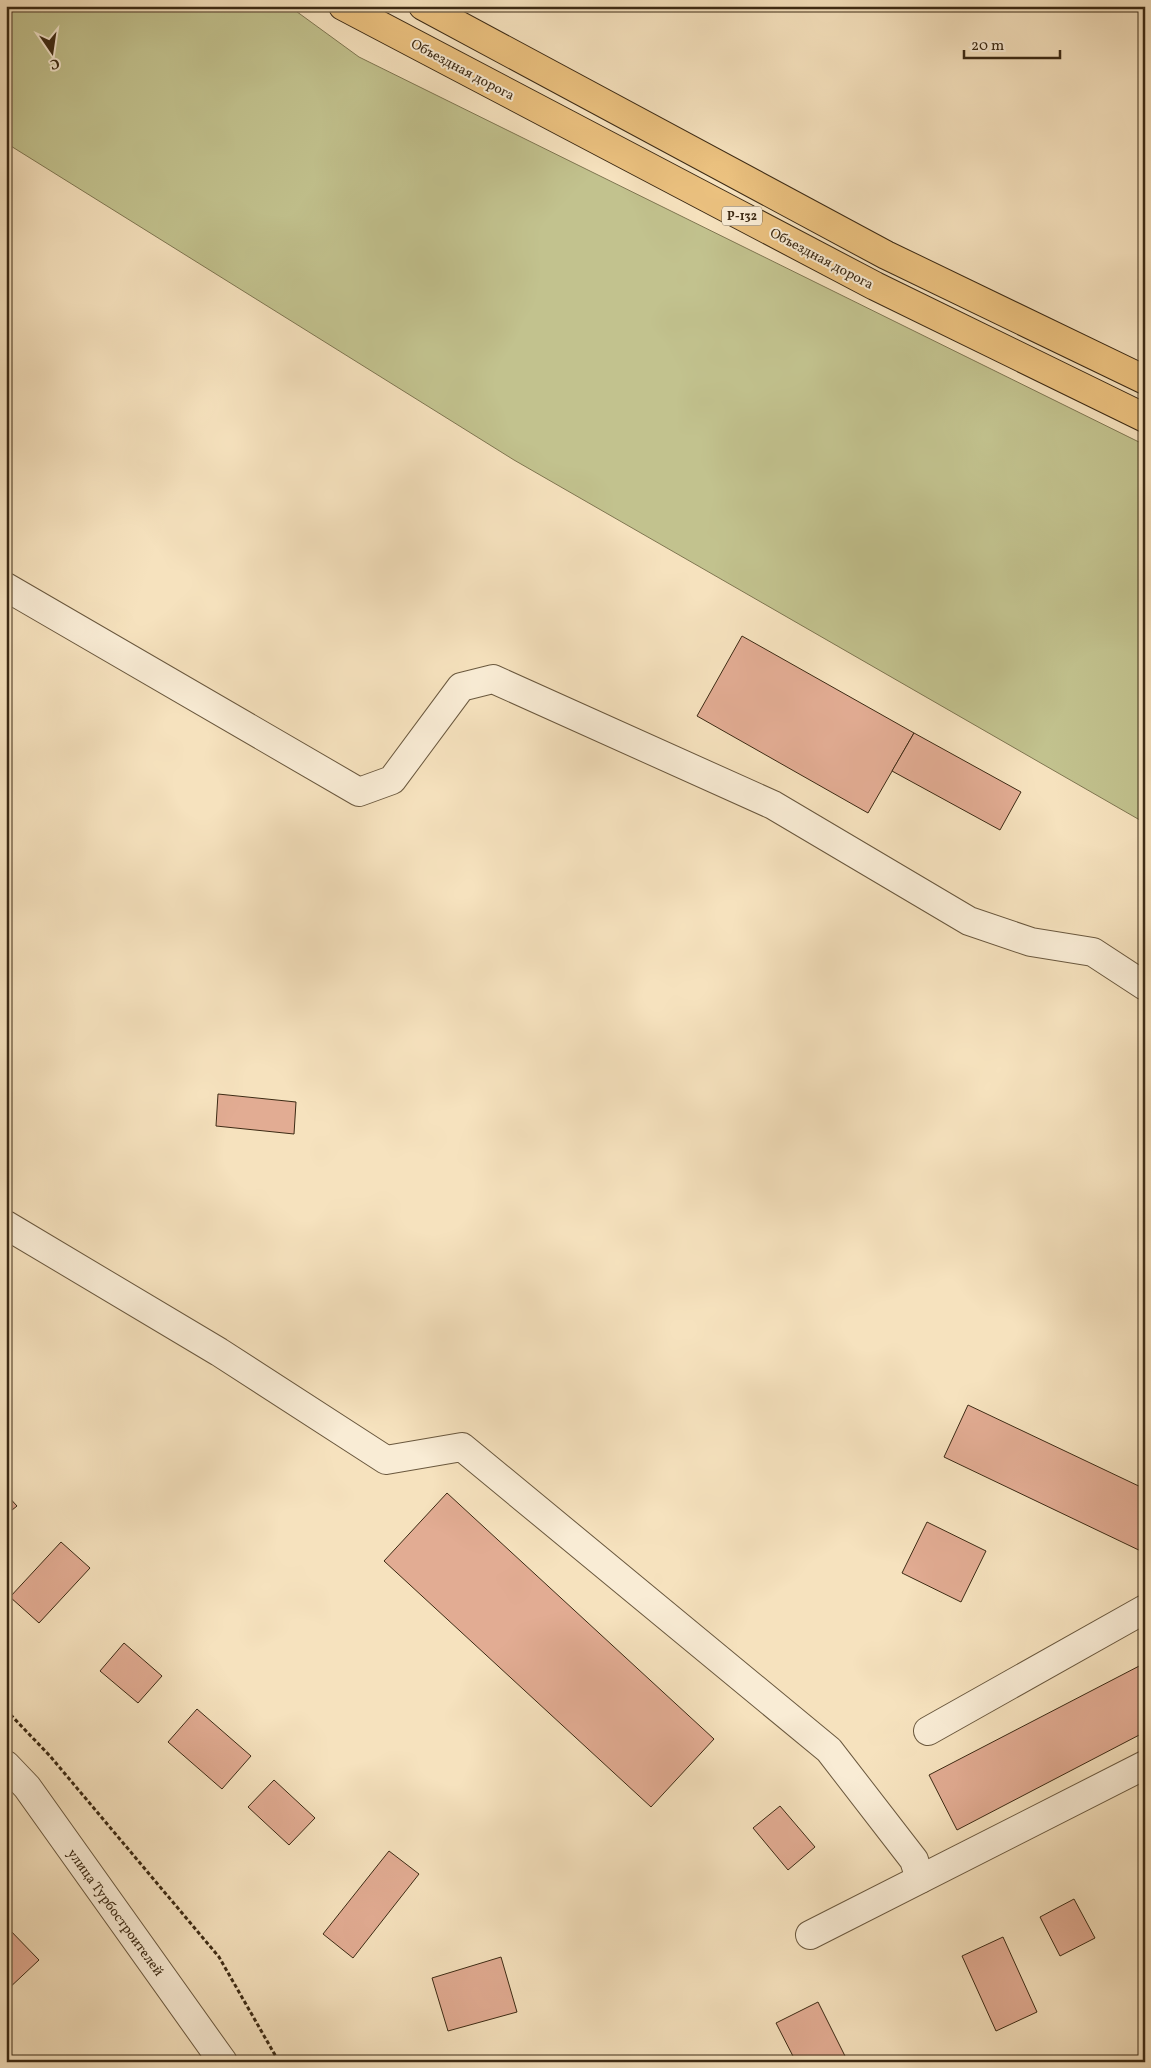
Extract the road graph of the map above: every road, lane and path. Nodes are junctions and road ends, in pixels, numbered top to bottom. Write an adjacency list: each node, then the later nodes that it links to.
1 (343, 6): 4 (highway, Объездная дорога / Р-132)
2 (423, 6): 3 (highway, Р-132)
3 (1145, 380)
4 (1145, 418)
5 (6, 587): 6 (street)
6 (1145, 986)
7 (6, 1226): 13 (street)
8 (1145, 1609): 10 (street)
9 (6, 1710): 16 (path)
10 (928, 1731)
11 (6, 1765): 15 (street, улица Турбостроителей)
12 (1145, 1765): 13 (street)
13 (920, 1879): 14 (street)
14 (810, 1935)
15 (224, 2062)
16 (279, 2062)

